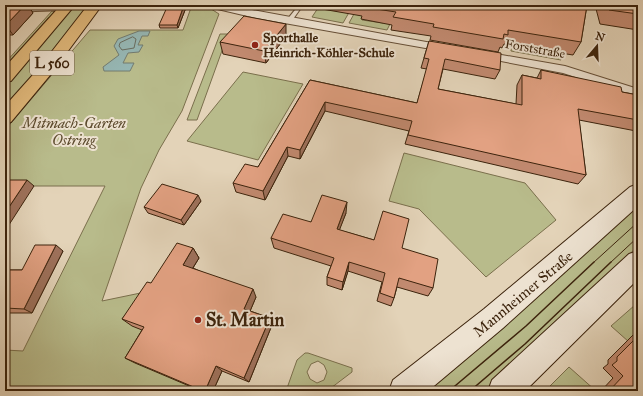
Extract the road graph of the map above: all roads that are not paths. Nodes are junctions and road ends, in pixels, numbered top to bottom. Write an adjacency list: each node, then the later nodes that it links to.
1 (95, 5): 9 (main road, L 560)
2 (212, 5): 6 (street, Forststraße)
3 (301, 5): 6 (lane)
4 (67, 6): 5 (street); 7 (main road, L 560)
5 (5, 9)
6 (289, 20): 8 (street, Forststraße)
7 (5, 77)
8 (638, 93)
9 (5, 118)
10 (638, 193): 12 (street, Mannheimer Straße)
11 (638, 262): 13 (street)
12 (404, 391)
13 (503, 391)

